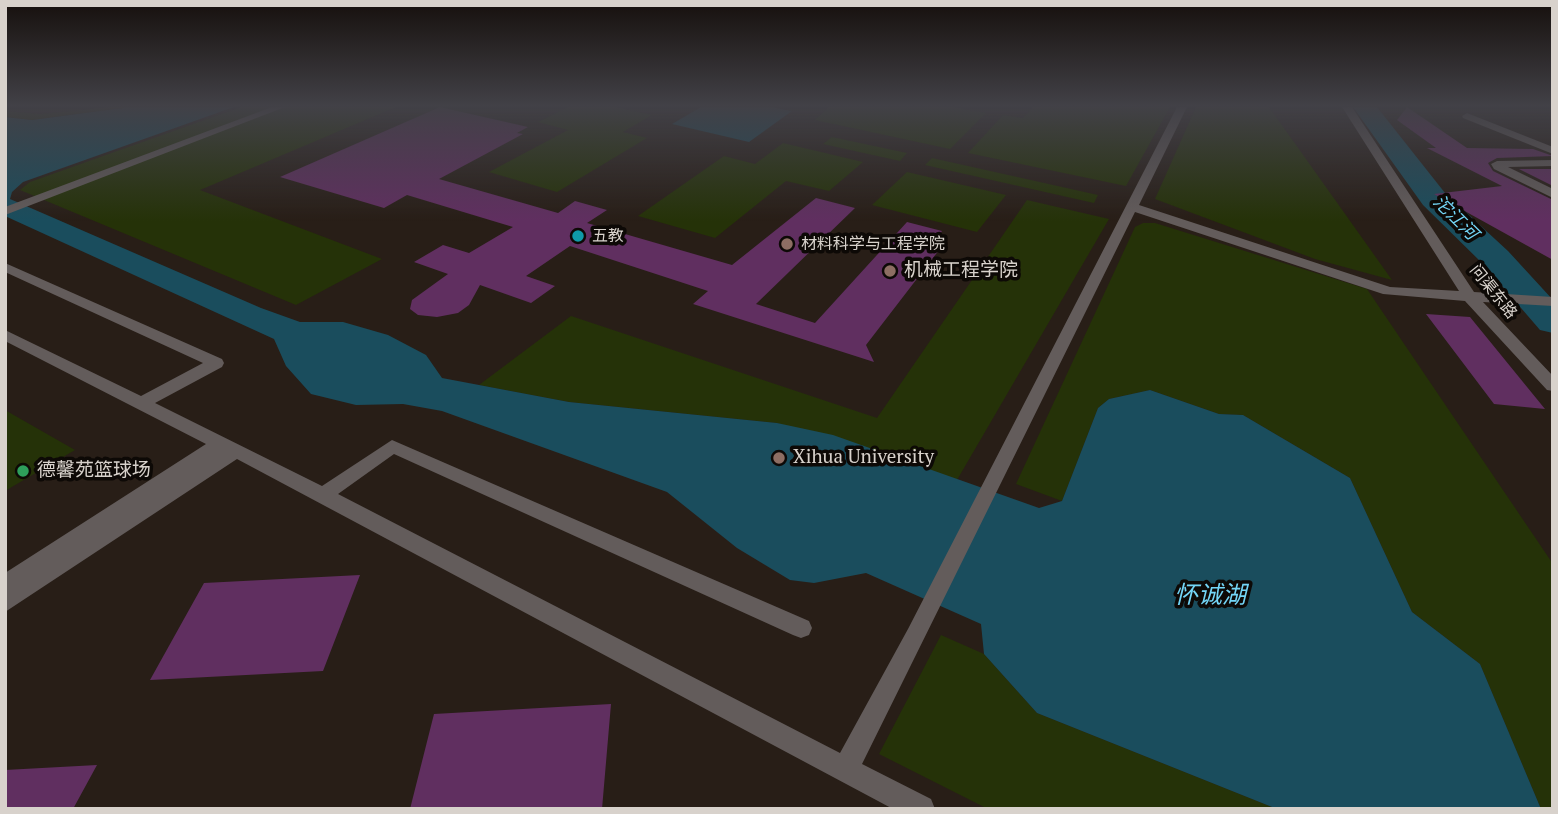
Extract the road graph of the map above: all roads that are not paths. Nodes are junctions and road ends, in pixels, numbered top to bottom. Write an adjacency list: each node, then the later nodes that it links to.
1 (180, 145): 7 (street)
2 (1163, 145): 6 (street)
3 (1372, 145): 9 (street, 问渠东路)
4 (1553, 163): 5 (street)
5 (1553, 194)
6 (1132, 207): 9 (street); 19 (street)
7 (5, 211)
8 (5, 267): 13 (street)
9 (1475, 298): 10 (street); 12 (street, 问渠东路)
10 (1553, 302)
11 (5, 335): 13 (street)
12 (1553, 386)
13 (141, 403): 14 (street)
14 (227, 448): 15 (street); 16 (street); 17 (street)
15 (323, 495): 18 (street); 19 (street)
16 (5, 584)
17 (5, 603)
18 (801, 628)
19 (845, 769): 20 (street)
20 (920, 809)

